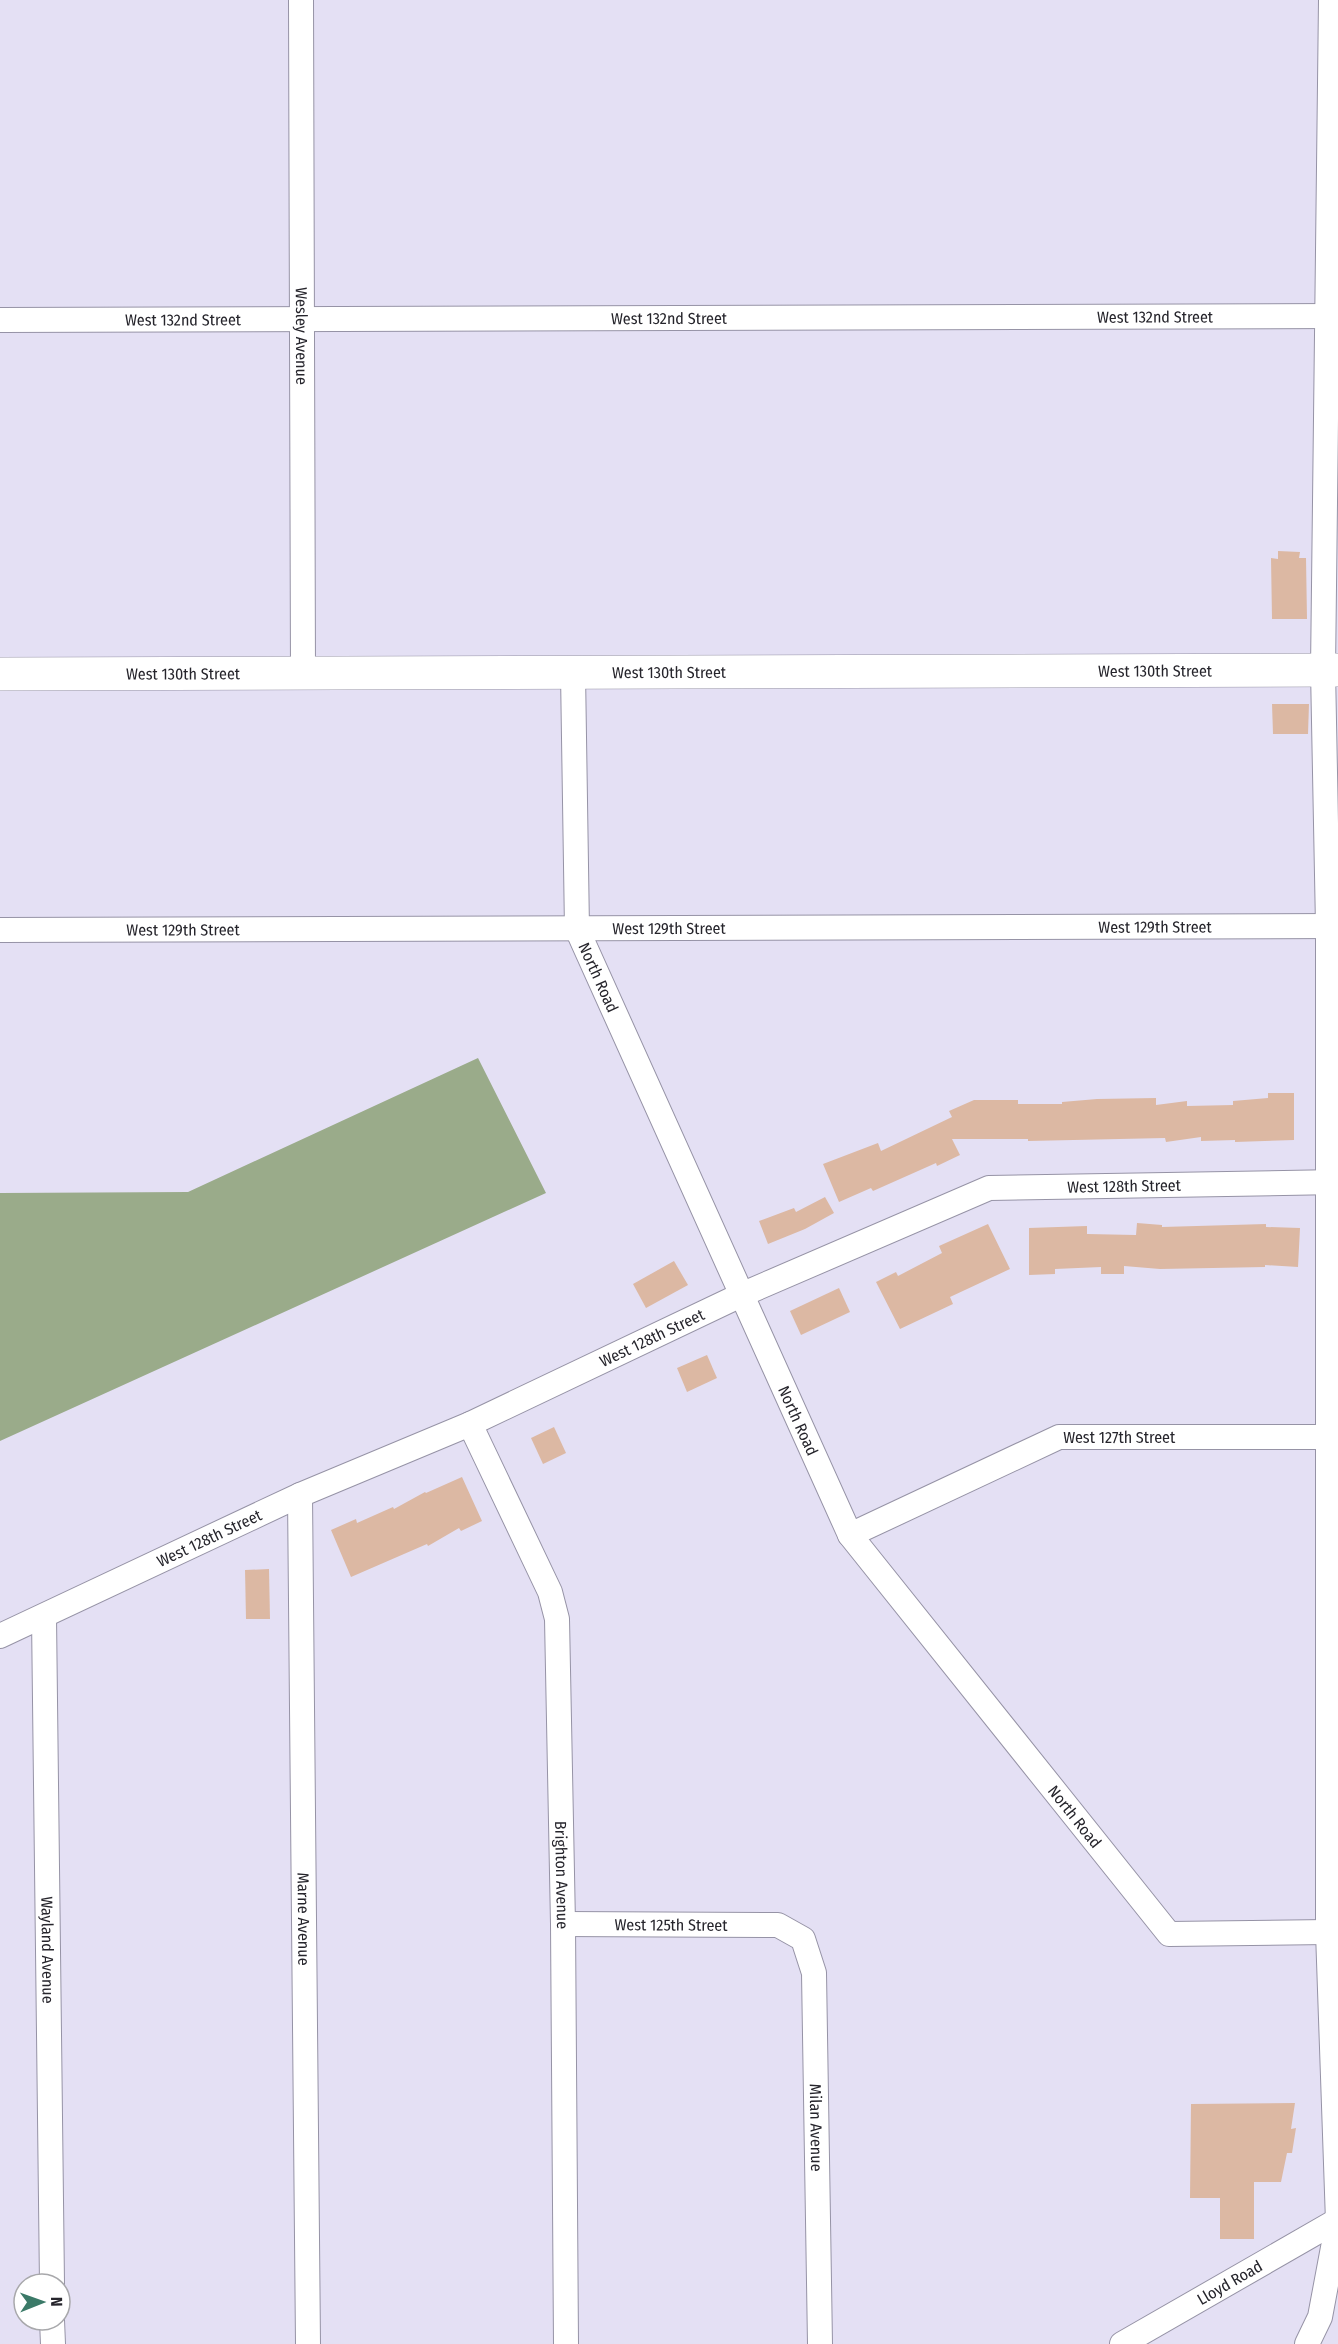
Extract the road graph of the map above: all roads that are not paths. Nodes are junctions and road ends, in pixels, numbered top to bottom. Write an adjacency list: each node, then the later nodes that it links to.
1 (301, 0): 4 (street, Wesley Avenue)
2 (1330, 0): 3 (street)
3 (1333, 316): 4 (street, West 132nd Street); 6 (street)
4 (302, 318): 5 (street, West 132nd Street); 7 (street, Wesley Avenue)
5 (0, 320)
6 (1330, 670): 8 (main road, West 130th Street); 10 (street)
7 (303, 673): 8 (main road, West 130th Street); 9 (main road, West 130th Street)
8 (573, 673): 11 (street, North Road)
9 (0, 674)
10 (1333, 926): 11 (street, West 129th Street); 13 (street)
11 (577, 929): 12 (street, West 129th Street); 14 (street, North Road)
12 (0, 930)
13 (1333, 1182): 14 (street, West 128th Street); 16 (street)
14 (741, 1295): 15 (street, West 128th Street); 18 (street, North Road)
15 (470, 1424): 17 (street, West 128th Street); 22 (street, Brighton Avenue)
16 (1332, 1437): 18 (street, West 127th Street); 21 (street)
17 (300, 1495): 19 (street, West 128th Street); 27 (street, Marne Avenue)
18 (850, 1535): 24 (street, North Road)
19 (44, 1617): 20 (street, West 128th Street); 26 (street, Wayland Avenue)
20 (0, 1636)
21 (1333, 1694): 24 (street)
22 (563, 1924): 23 (street, West 125th Street); 28 (street, Brighton Avenue)
23 (778, 1925): 29 (street, Milan Avenue)
24 (1328, 1932): 25 (street)
25 (1338, 2220): 30 (street, Lloyd Road); 31 (street)
26 (52, 2272)
27 (308, 2344)
28 (566, 2344)
29 (820, 2344)
30 (1122, 2344)
31 (1308, 2344)

